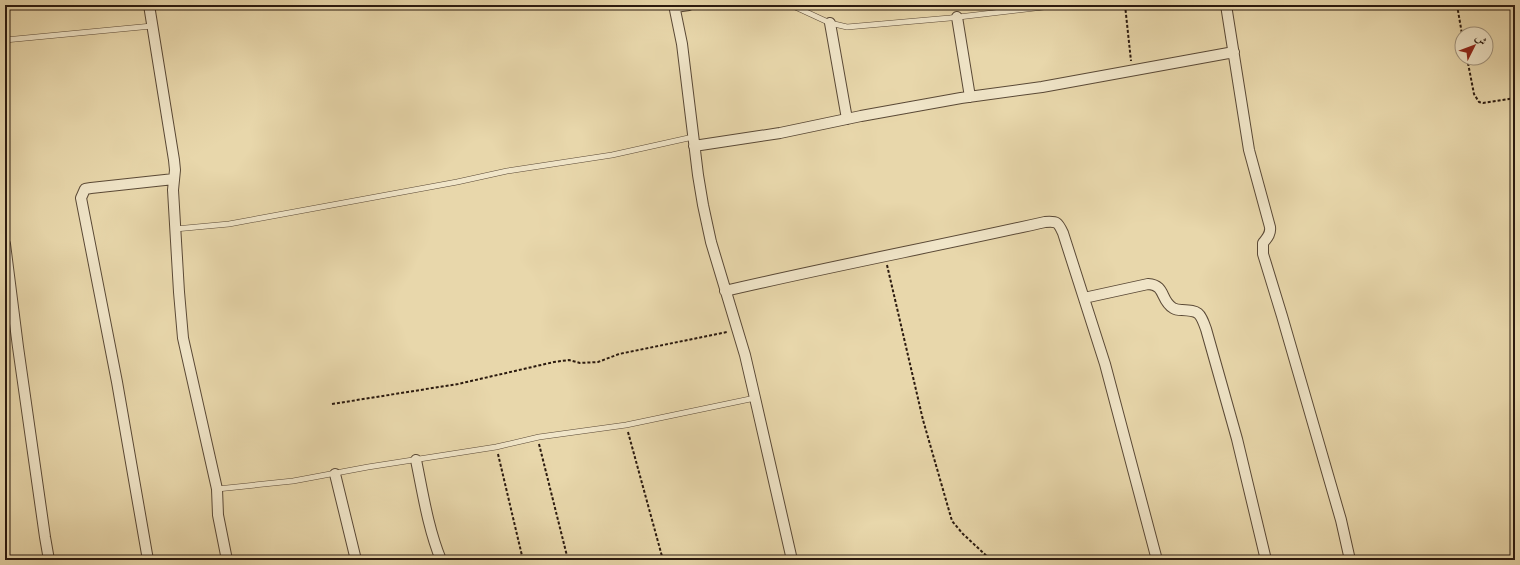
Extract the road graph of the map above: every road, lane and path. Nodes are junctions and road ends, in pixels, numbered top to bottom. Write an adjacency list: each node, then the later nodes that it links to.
1 (149, 5): 11 (street)
2 (689, 5): 8 (street)
3 (791, 5): 10 (lane)
4 (1061, 5): 9 (lane)
5 (1125, 5): 16 (path)
6 (1226, 5): 14 (street)
7 (1457, 5): 12 (path)
8 (674, 6): 20 (street)
9 (957, 17): 10 (lane); 17 (street)
10 (830, 23): 19 (street)
11 (152, 26): 13 (lane); 21 (street)
12 (1461, 26)
13 (5, 40)
14 (1234, 52): 16 (street); 48 (street)
15 (1469, 66): 18 (path)
16 (1132, 71): 17 (street)
17 (970, 97): 19 (street)
18 (1515, 98)
19 (847, 119): 20 (street)
20 (694, 142): 22 (lane); 25 (street)
21 (174, 179): 22 (street); 37 (street)
22 (175, 229): 35 (street)
23 (5, 244): 36 (street)
24 (885, 256): 25 (street); 26 (street); 45 (path)
25 (725, 291): 27 (street)
26 (1084, 298): 46 (street); 47 (street)
27 (736, 330): 28 (street); 29 (path)
28 (755, 398): 30 (lane); 44 (street)
29 (332, 404)
30 (626, 425): 31 (lane); 43 (path)
31 (539, 437): 32 (lane); 42 (path)
32 (496, 447): 33 (lane); 41 (path)
33 (416, 460): 34 (lane); 40 (street)
34 (335, 474): 35 (lane); 39 (street)
35 (216, 489): 38 (street)
36 (49, 560)
37 (148, 560)
38 (227, 560)
39 (356, 560)
40 (441, 560)
41 (523, 560)
42 (568, 560)
43 (662, 560)
44 (792, 560)
45 (991, 560)
46 (1157, 560)
47 (1266, 560)
48 (1350, 560)

